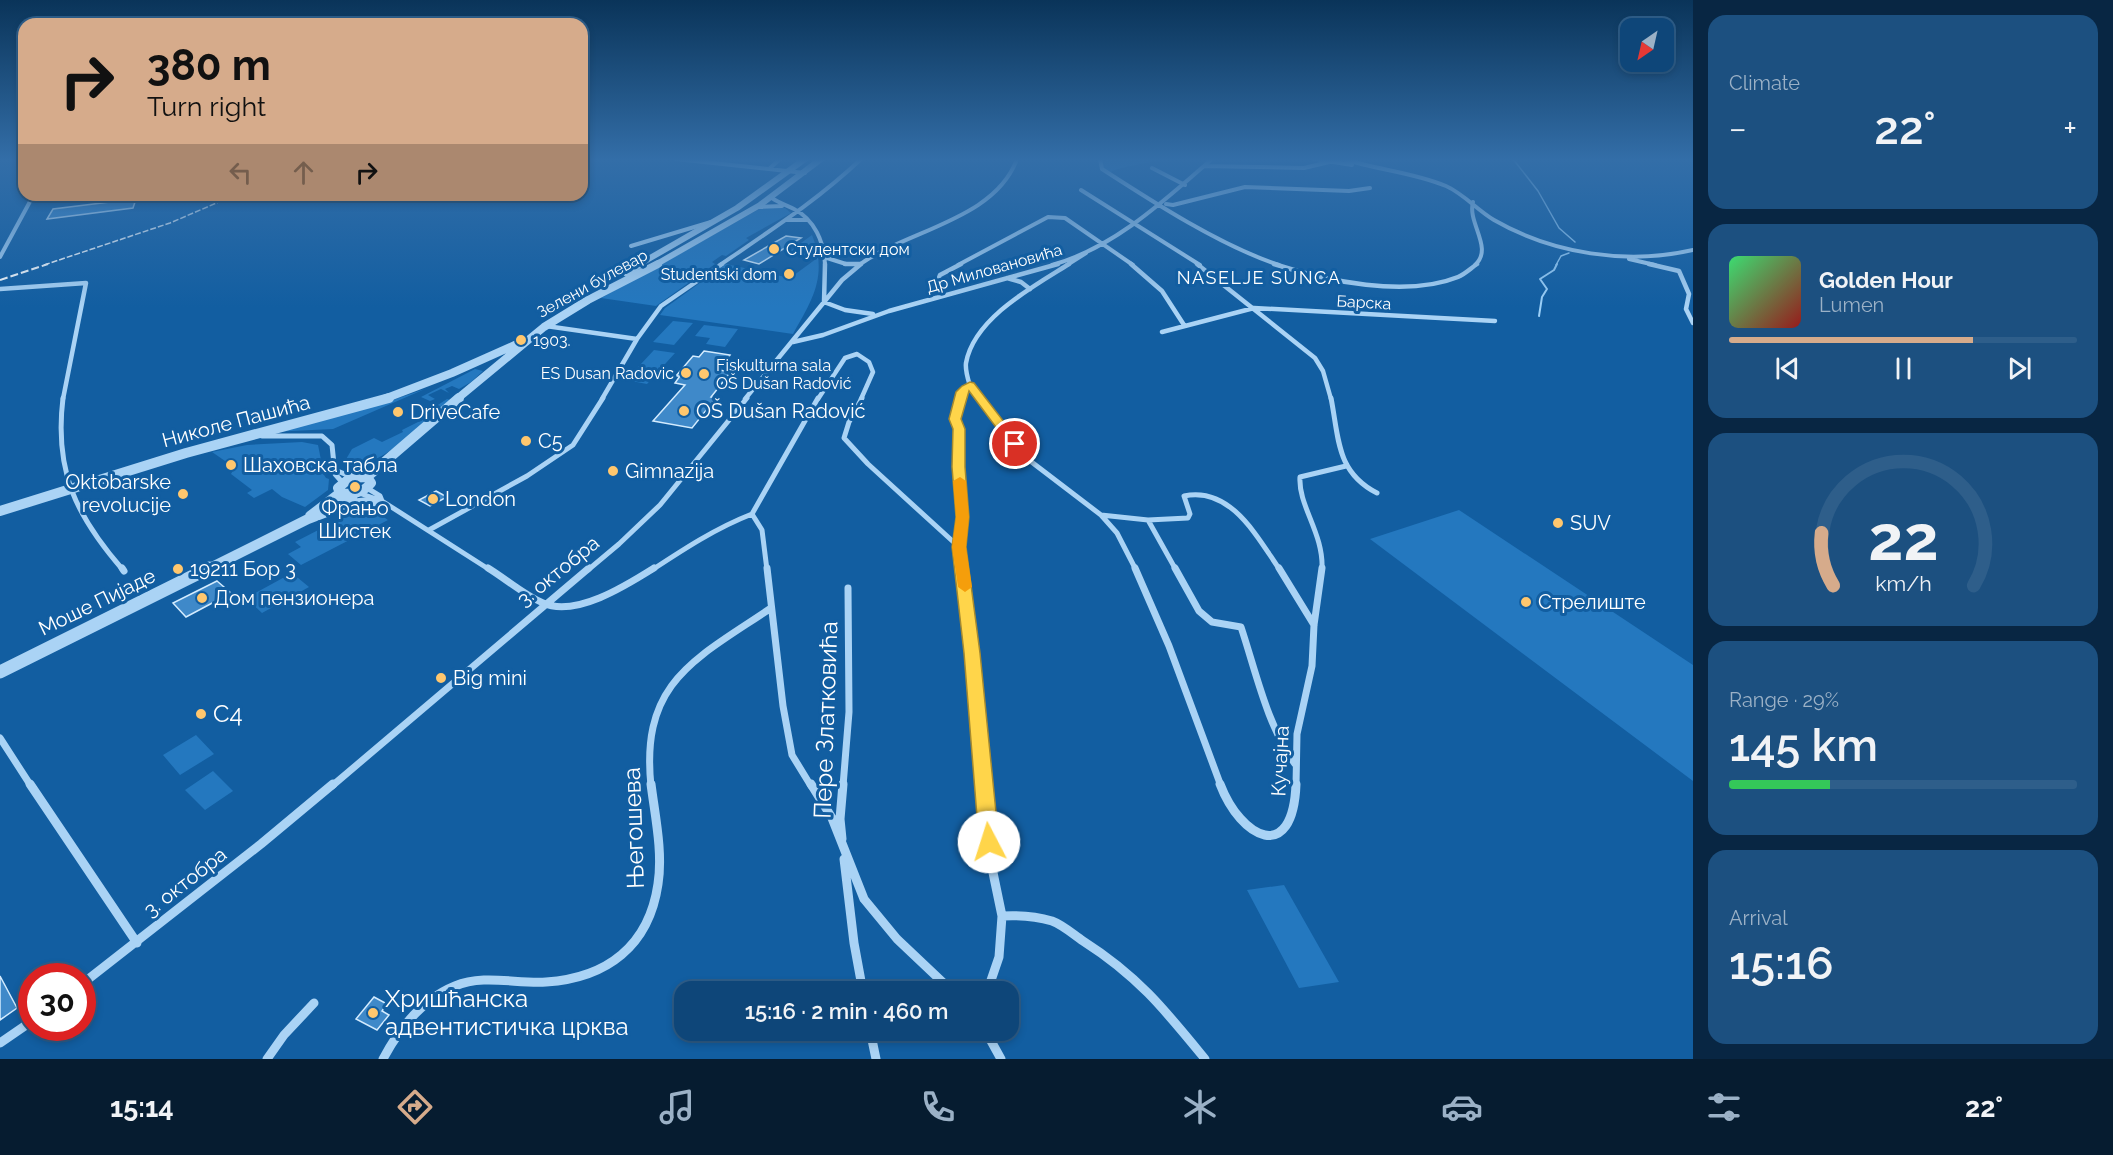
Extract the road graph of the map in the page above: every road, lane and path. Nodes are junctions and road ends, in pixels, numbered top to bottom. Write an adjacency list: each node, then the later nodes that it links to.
1 (26, 208): 23 (street)
2 (736, 208): 13 (street, Зелени булевар)
3 (754, 208): 37 (street, Зелени булевар)
4 (791, 208): 12 (street)
5 (801, 208): 12 (street)
6 (968, 208): 26 (street, 3. октобра)
7 (1110, 208): 16 (street)
8 (1156, 208): 16 (street, Др Миловановића)
9 (1170, 208): 10 (street)
10 (1472, 208)
11 (1481, 208): 24 (street)
12 (798, 211): 14 (street); 15 (street)
13 (720, 219): 17 (street); 18 (street, Зелени булевар)
14 (786, 220): 15 (street); 39 (street)
15 (808, 220): 25 (street)
16 (1135, 224): 19 (street, Др Миловановића); 32 (street)
17 (682, 230): 18 (street); 20 (street)
18 (696, 233): 40 (street, Зелени булевар)
19 (1102, 244): 22 (street, Др Миловановића); 30 (street); 36 (street)
20 (631, 246)
21 (1693, 250): 24 (street)
22 (1086, 254): 27 (street, Др Миловановића); 29 (street)
23 (0, 257)
24 (1625, 257): 35 (street)
25 (827, 258): 26 (street); 31 (street)
26 (861, 264): 31 (street, 3. октобра)
27 (1006, 278): 29 (street); 30 (street, Др Миловановића)
28 (0, 289): 50 (street)
29 (1030, 289): 44 (street)
30 (940, 297): 33 (street, Др Миловановића)
31 (824, 302): 33 (street); 41 (street, 3. октобра)
32 (1254, 308): 34 (street, Барска); 36 (street, Барска); 46 (street)
33 (878, 314): 41 (street, Др Миловановића)
34 (1495, 321)
35 (1693, 323)
36 (1184, 325): 38 (street, Барска)
37 (544, 326): 39 (street); 40 (street, Зелени булевар)
38 (1162, 332)
39 (637, 339): 60 (street)
40 (521, 341): 42 (street, Зелени булевар); 43 (street, Николе Пашића)
41 (793, 342): 64 (street, 3. октобра)
42 (489, 372): 43 (street); 48 (street, Зелени булевар)
43 (452, 374): 45 (street, Николе Пашића)
44 (970, 386): 57 (street, Кучајна); 61 (street)
45 (240, 437): 47 (street); 50 (street, Николе Пашића)
46 (1346, 466): 52 (street); 66 (street, Кучајна)
47 (335, 470): 49 (street); 49 (street)
48 (367, 477): 49 (street); 51 (street)
49 (345, 484): 51 (street); 58 (street, Моше Пијаде)
50 (69, 489): 55 (street, Николе Пашића); 62 (street)
51 (360, 492): 53 (street); 54 (street, Моше Пијаде)
52 (1377, 494)
53 (380, 501): 54 (street); 60 (street)
54 (338, 506): 58 (street, Моше Пијаде)
55 (0, 511)
56 (752, 514): 61 (street); 64 (street); 65 (street)
57 (1101, 515): 59 (street); 69 (street, Кучајна)
58 (308, 519): 67 (street, Моше Пијаде)
59 (1148, 520): 66 (street); 69 (street)
60 (429, 530): 64 (street)
61 (959, 547): 71 (street)
62 (124, 571)
63 (848, 588): 70 (street, Пере Златковића)
64 (544, 604): 72 (street, 3. октобра)
65 (771, 608): 70 (street); 83 (street, Његошева)
66 (1314, 625): 69 (street, Кучајна)
67 (0, 672)
68 (0, 738): 72 (street)
69 (1296, 764)
70 (844, 853): 74 (street); 75 (street)
71 (1002, 916): 76 (street); 86 (street)
72 (137, 943): 73 (street, 3. октобра)
73 (96, 974)
74 (861, 981)
75 (942, 981)
76 (991, 981)
77 (314, 1003): 82 (street)
78 (18, 1031): 81 (street)
79 (872, 1041): 84 (street)
80 (991, 1041): 85 (street)
81 (0, 1043)
82 (267, 1059)
83 (383, 1059)
84 (876, 1059)
85 (1001, 1059)
86 (1205, 1059)

